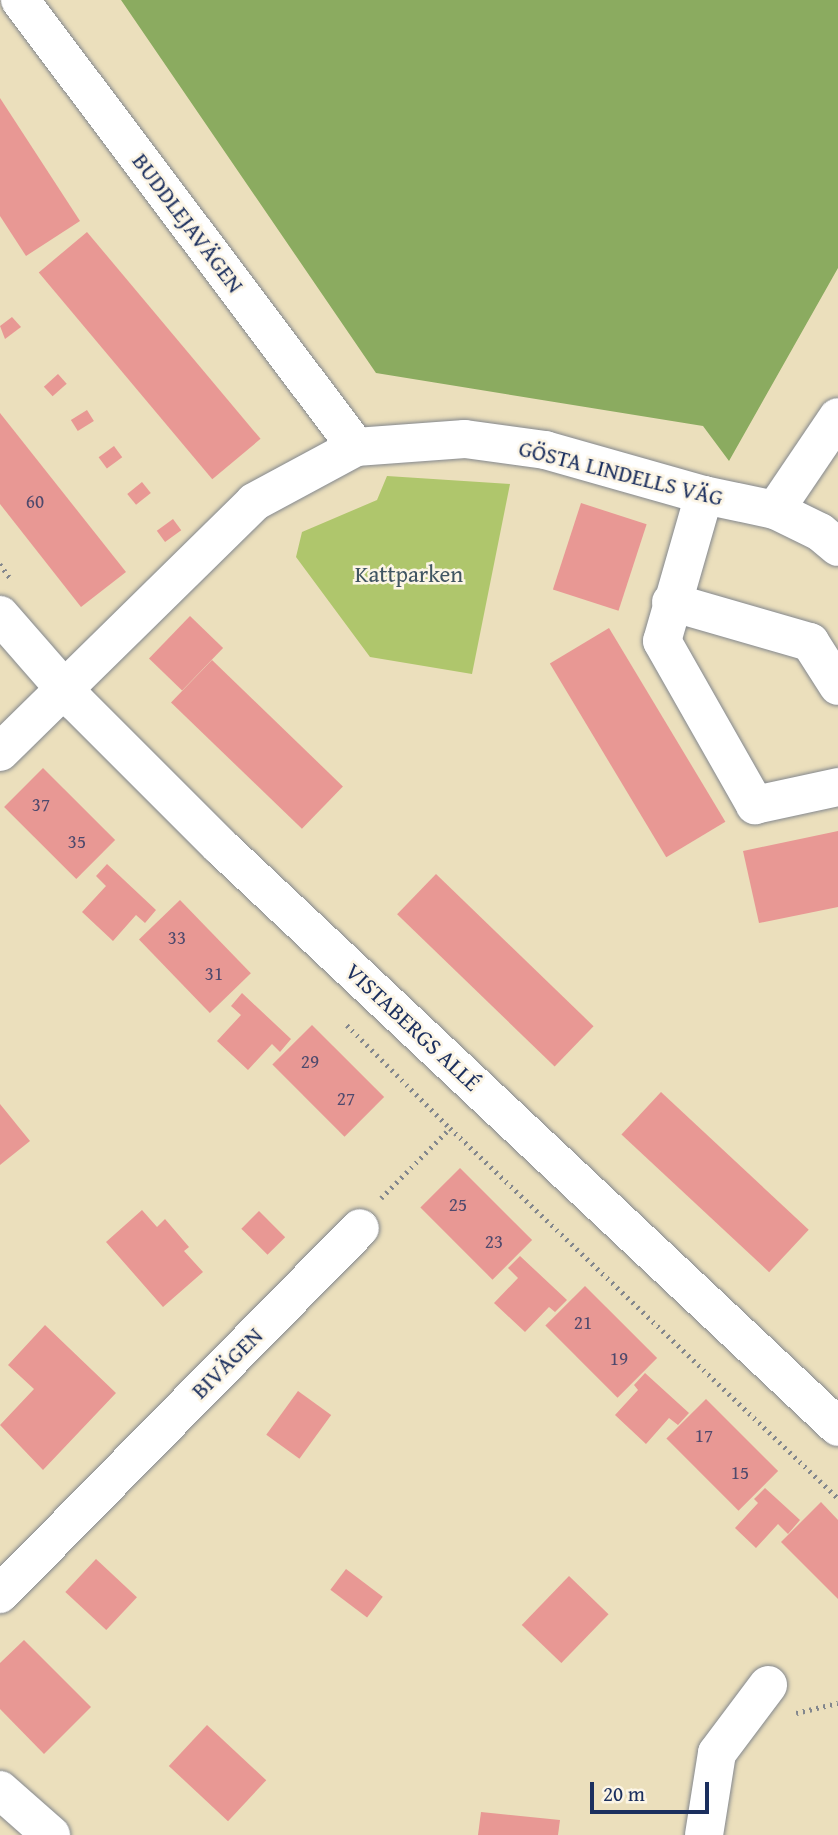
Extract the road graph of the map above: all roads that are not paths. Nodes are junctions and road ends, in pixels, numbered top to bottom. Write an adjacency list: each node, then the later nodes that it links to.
1 (20, 0): 3 (street, BUDDLEJAVÄGEN)
2 (838, 417): 5 (street)
3 (355, 447): 4 (street, GÖSTA LINDELLS VÄG); 10 (street, GÖSTA LINDELLS VÄG)
4 (704, 495): 5 (street, GÖSTA LINDELLS VÄG); 7 (street)
5 (775, 510): 6 (street, GÖSTA LINDELLS VÄG)
6 (838, 547)
7 (671, 602): 9 (street); 12 (street)
8 (0, 615): 10 (street, VISTABERGS ALLÉ)
9 (838, 686)
10 (63, 687): 11 (street, GÖSTA LINDELLS VÄG); 14 (street, VISTABERGS ALLÉ)
11 (0, 752)
12 (838, 787)
13 (360, 1228): 15 (street, BIVÄGEN)
14 (838, 1427)
15 (0, 1594)
16 (768, 1685): 19 (street)
17 (0, 1790): 18 (street)
18 (51, 1835)
19 (704, 1835)

